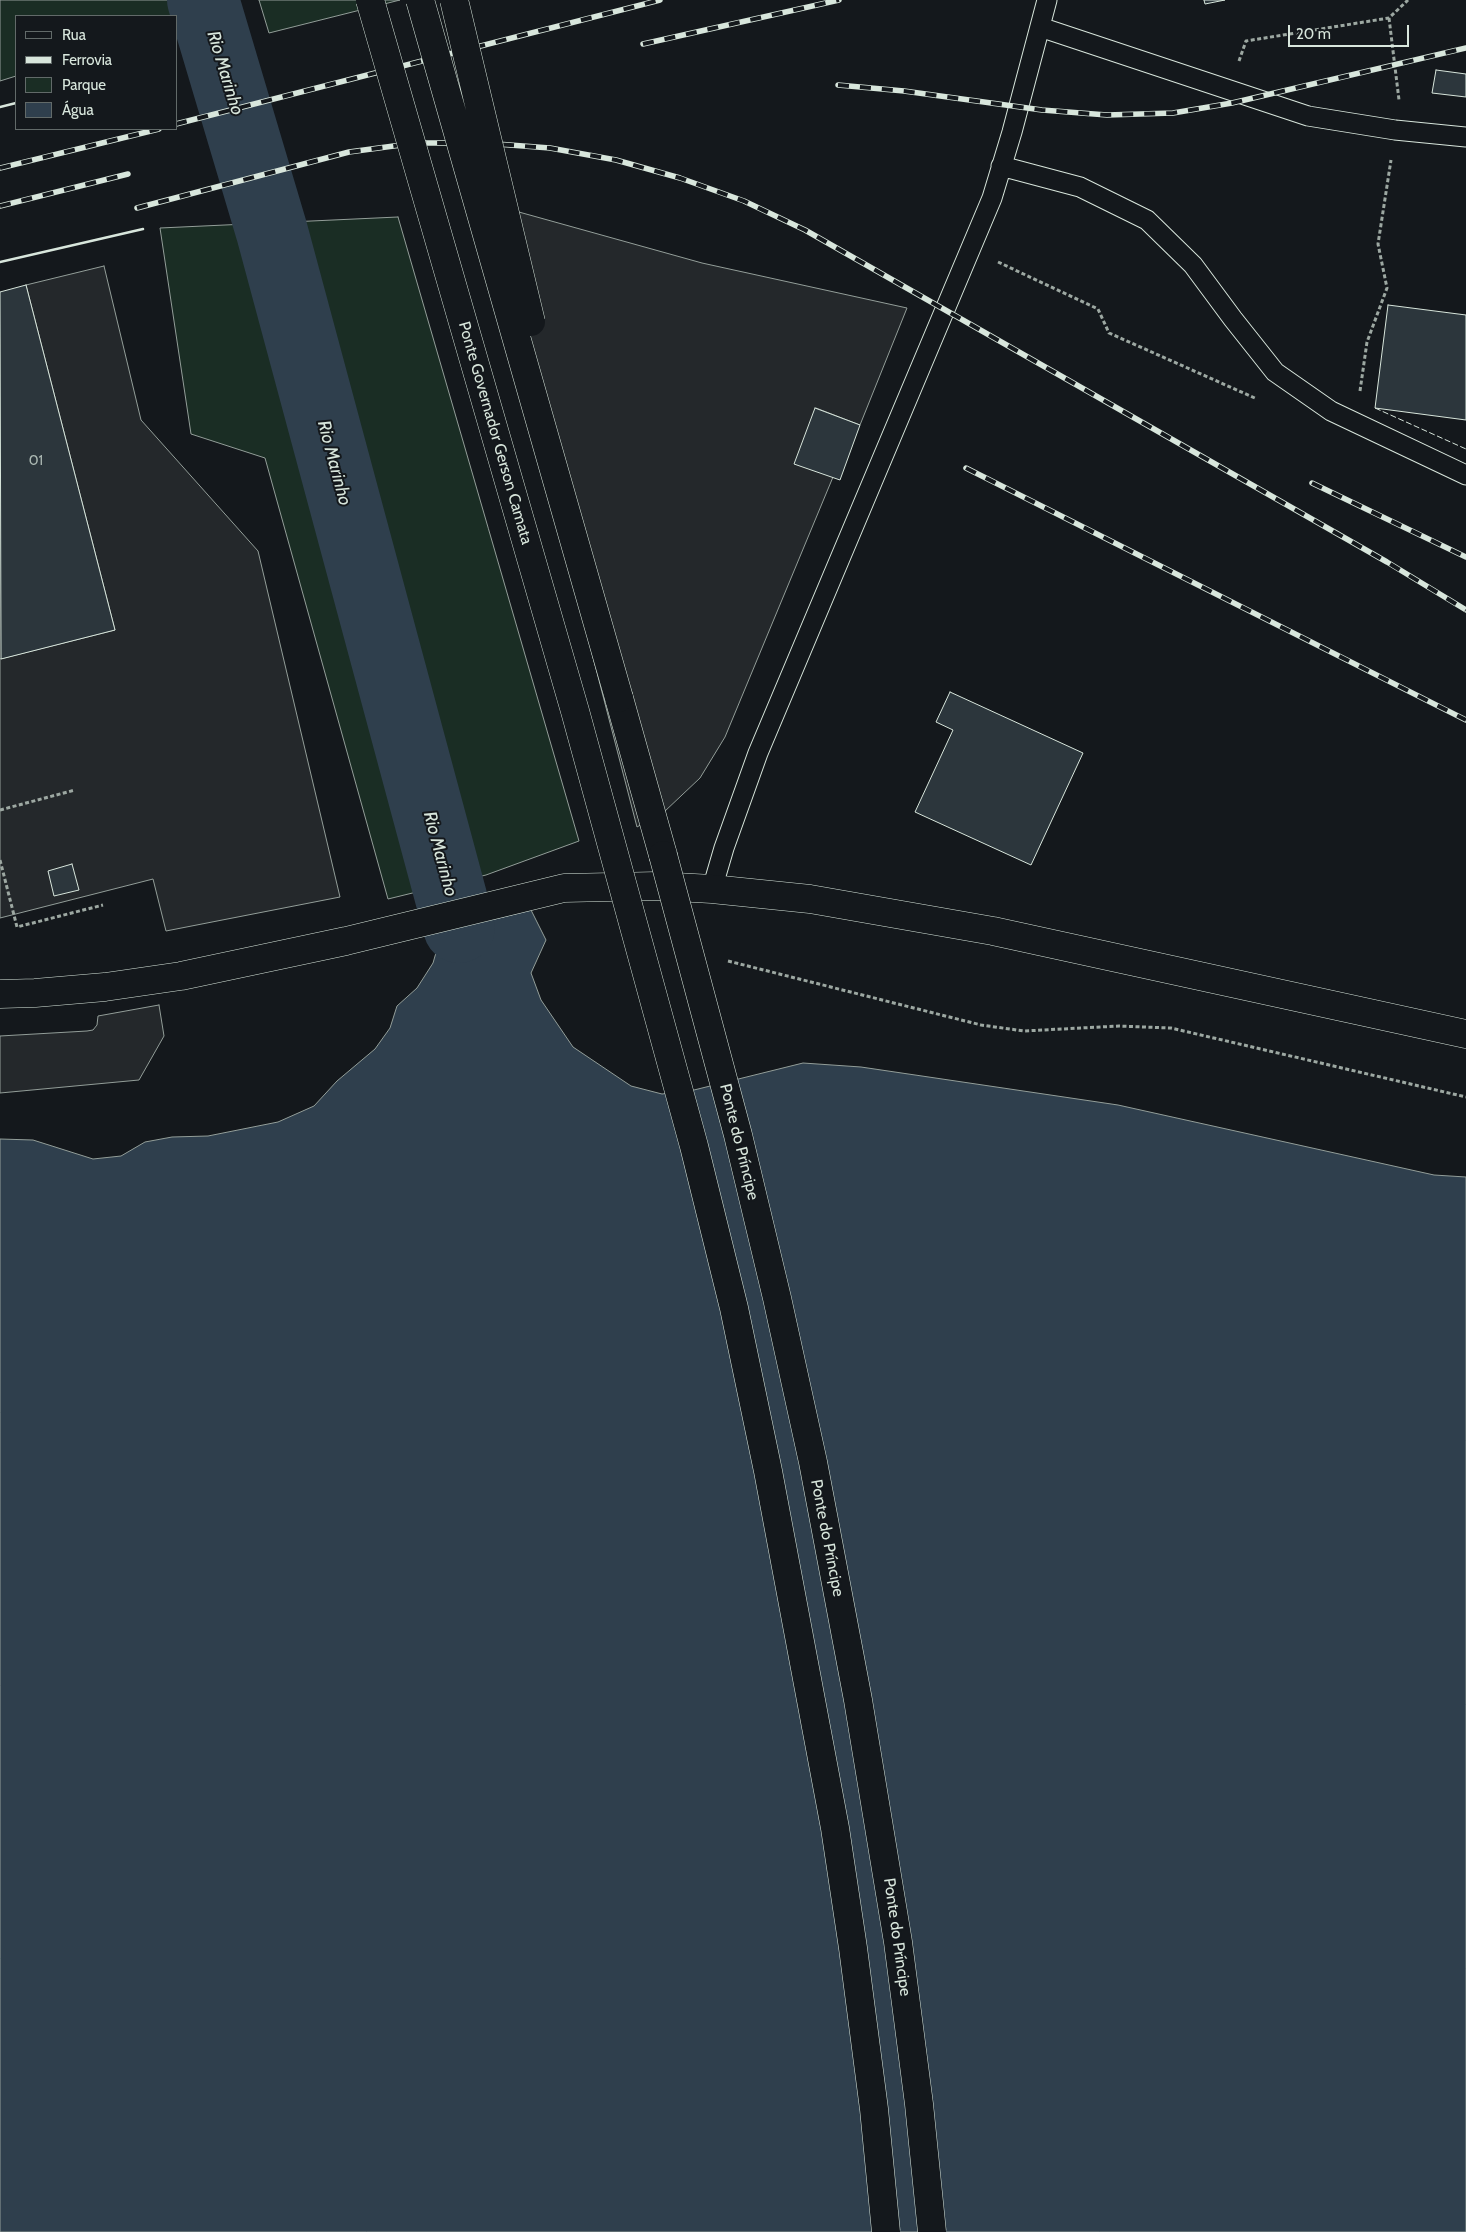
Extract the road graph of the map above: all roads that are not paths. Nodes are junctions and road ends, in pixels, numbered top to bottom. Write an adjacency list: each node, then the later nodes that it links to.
1 (370, 0): 13 (main road, Ponte Governador Gerson Camata, bridge)
2 (420, 0): 9 (main road, bridge)
3 (454, 0): 9 (main road, bridge)
4 (1048, 0): 5 (lane)
5 (1040, 27): 6 (lane); 7 (lane)
6 (1466, 137)
7 (1001, 166): 8 (lane); 10 (lane)
8 (1466, 475)
9 (619, 698): 14 (main road, Ponte do Príncipe, bridge)
10 (712, 889): 11 (main road); 12 (main road)
11 (0, 994)
12 (1466, 1034)
13 (886, 2232)
14 (932, 2232)

